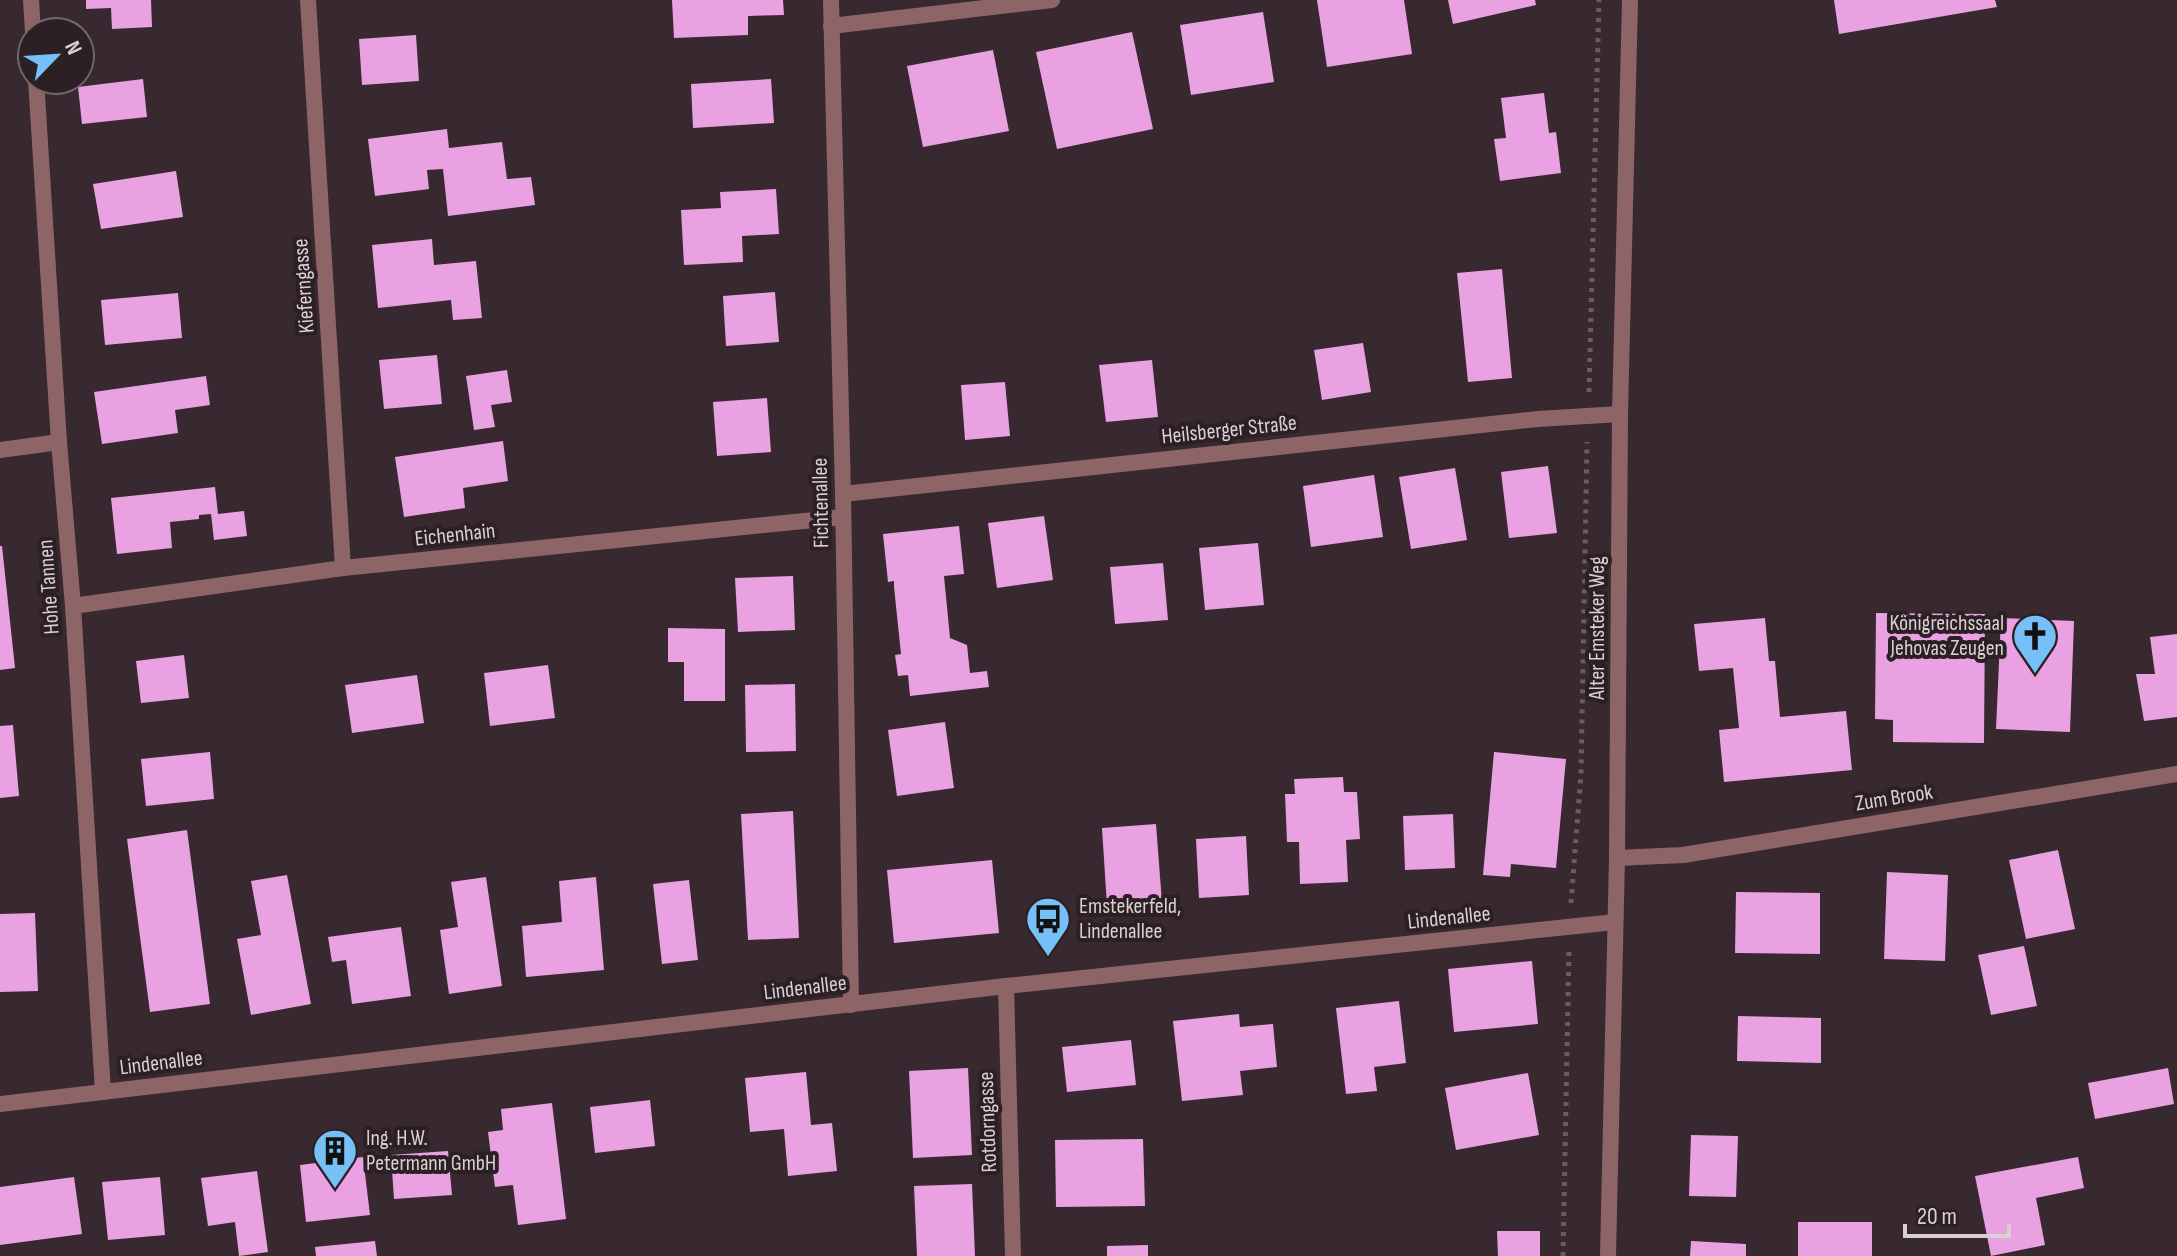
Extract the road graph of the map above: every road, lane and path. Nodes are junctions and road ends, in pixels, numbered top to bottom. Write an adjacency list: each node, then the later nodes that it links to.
1 (308, 0): 14 (street, Kieferngasse)
2 (831, 0): 6 (street, Fichtenallee)
3 (1052, 0): 6 (street)
4 (1599, 0): 9 (path)
5 (1630, 0): 8 (street, Alter Emsteker Weg)
6 (831, 26): 12 (street, Fichtenallee)
7 (37, 96): 10 (street, Hohe Tannen)
8 (1620, 414): 9 (street, Heilsberger Straße); 17 (street, Alter Emsteker Weg)
9 (1588, 415): 12 (street, Heilsberger Straße); 19 (path)
10 (59, 442): 11 (street); 15 (street, Hohe Tannen)
11 (0, 450)
12 (843, 494): 13 (street, Fichtenallee)
13 (843, 517): 14 (street, Eichenhain); 21 (street, Fichtenallee)
14 (343, 568): 15 (street, Eichenhain)
15 (73, 606): 22 (street, Hohe Tannen)
16 (2177, 774): 17 (street, Zum Brook)
17 (1617, 858): 18 (street, Alter Emsteker Weg)
18 (1615, 922): 19 (street, Lindenallee); 26 (street, Alter Emsteker Weg)
19 (1569, 928): 20 (street, Lindenallee); 25 (path)
20 (1006, 986): 21 (street, Lindenallee); 24 (street, Rotdorngasse)
21 (851, 1005): 22 (street, Lindenallee)
22 (103, 1092): 23 (street, Lindenallee)
23 (0, 1104)
24 (1013, 1256)
25 (1563, 1256)
26 (1608, 1256)

